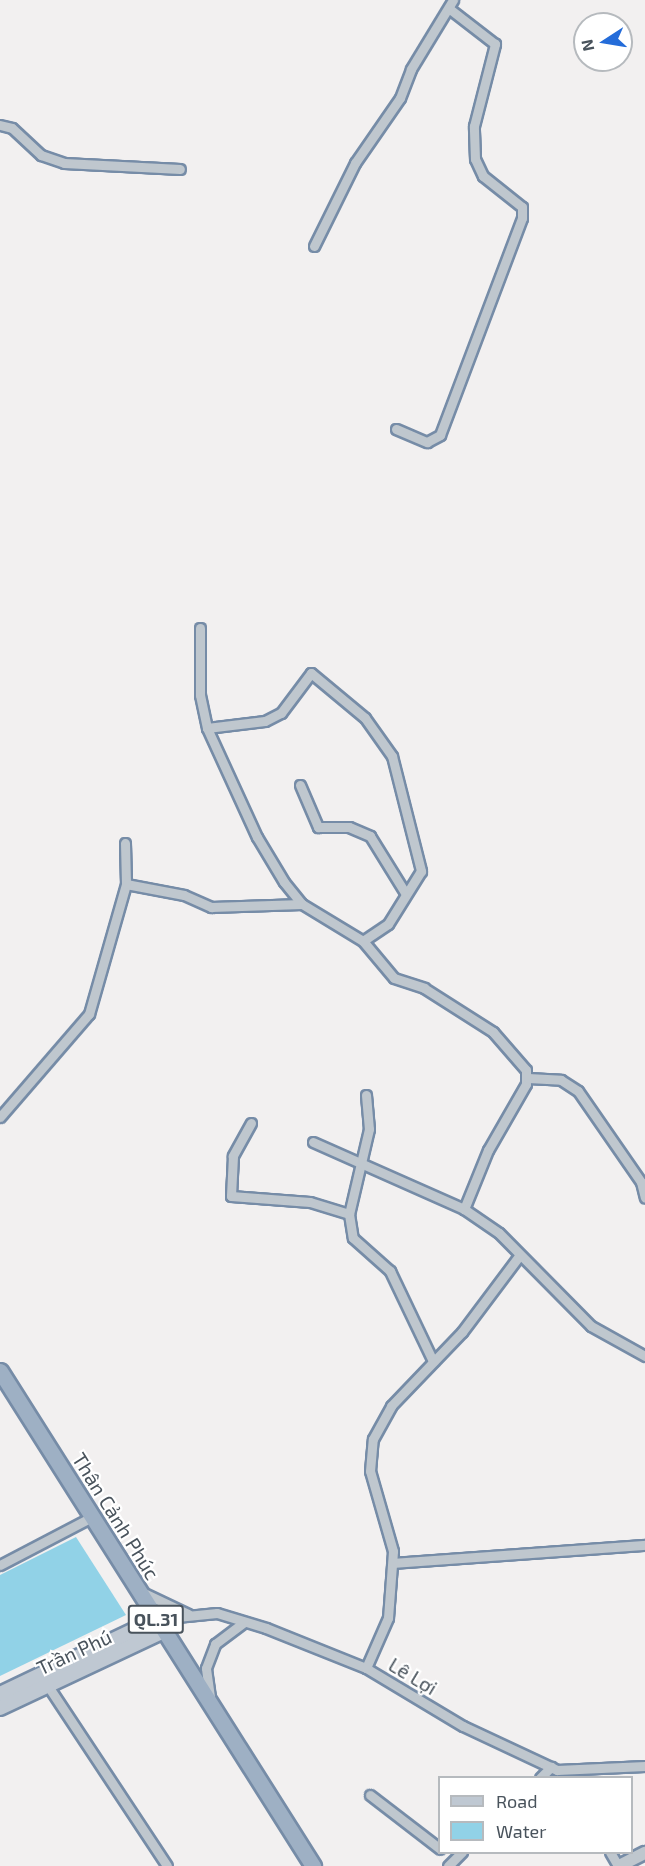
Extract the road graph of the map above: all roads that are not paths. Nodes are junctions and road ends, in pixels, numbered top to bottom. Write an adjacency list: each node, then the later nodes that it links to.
1 (452, 5): 4 (street); 5 (street)
2 (0, 125): 3 (street)
3 (180, 169)
4 (314, 246)
5 (396, 429)
6 (200, 628): 7 (street)
7 (207, 728): 11 (street); 12 (street)
8 (300, 785): 11 (street)
9 (125, 843): 10 (street)
10 (126, 884): 12 (street); 16 (street)
11 (406, 894): 13 (street)
12 (302, 904): 13 (street)
13 (363, 941): 14 (street)
14 (528, 1078): 20 (street); 21 (street)
15 (366, 1095): 19 (street)
16 (0, 1117)
17 (251, 1123): 22 (street)
18 (313, 1142): 19 (street)
19 (362, 1160): 21 (street); 22 (street)
20 (645, 1198)
21 (464, 1209): 23 (street)
22 (348, 1214): 25 (street)
23 (519, 1256): 24 (street); 25 (street)
24 (645, 1356)
25 (433, 1361): 29 (street)
26 (0, 1371): 27 (highway, Thân Cảnh Phúc / QL.31)
27 (92, 1517): 30 (street); 31 (highway, Thân Cảnh Phúc / QL.31)
28 (645, 1545): 29 (street)
29 (393, 1563): 35 (street)
30 (0, 1565)
31 (138, 1589): 32 (street); 34 (highway, Thân Cảnh Phúc / QL.31)
32 (190, 1614): 33 (street, Lê Lợi); 34 (street)
33 (244, 1622): 35 (street, Lê Lợi); 38 (street)
34 (160, 1625): 36 (main road, Trần Phú); 38 (highway, Thân Cảnh Phúc / QL.31)
35 (366, 1668): 40 (street, Lê Lợi)
36 (44, 1680): 37 (main road, Trần Phú); 39 (main road, Trần Phú); 48 (street)
37 (0, 1694)
38 (211, 1705): 47 (highway, Thân Cảnh Phúc / QL.31)
39 (0, 1708)
40 (551, 1767): 42 (street, Lê Lợi); 43 (street)
41 (645, 1767): 42 (street, Lê Lợi)
42 (565, 1774)
43 (542, 1776)
44 (370, 1795): 45 (street)
45 (438, 1847)
46 (645, 1852): 49 (street)
47 (309, 1865)
48 (166, 1866)
49 (619, 1866)

